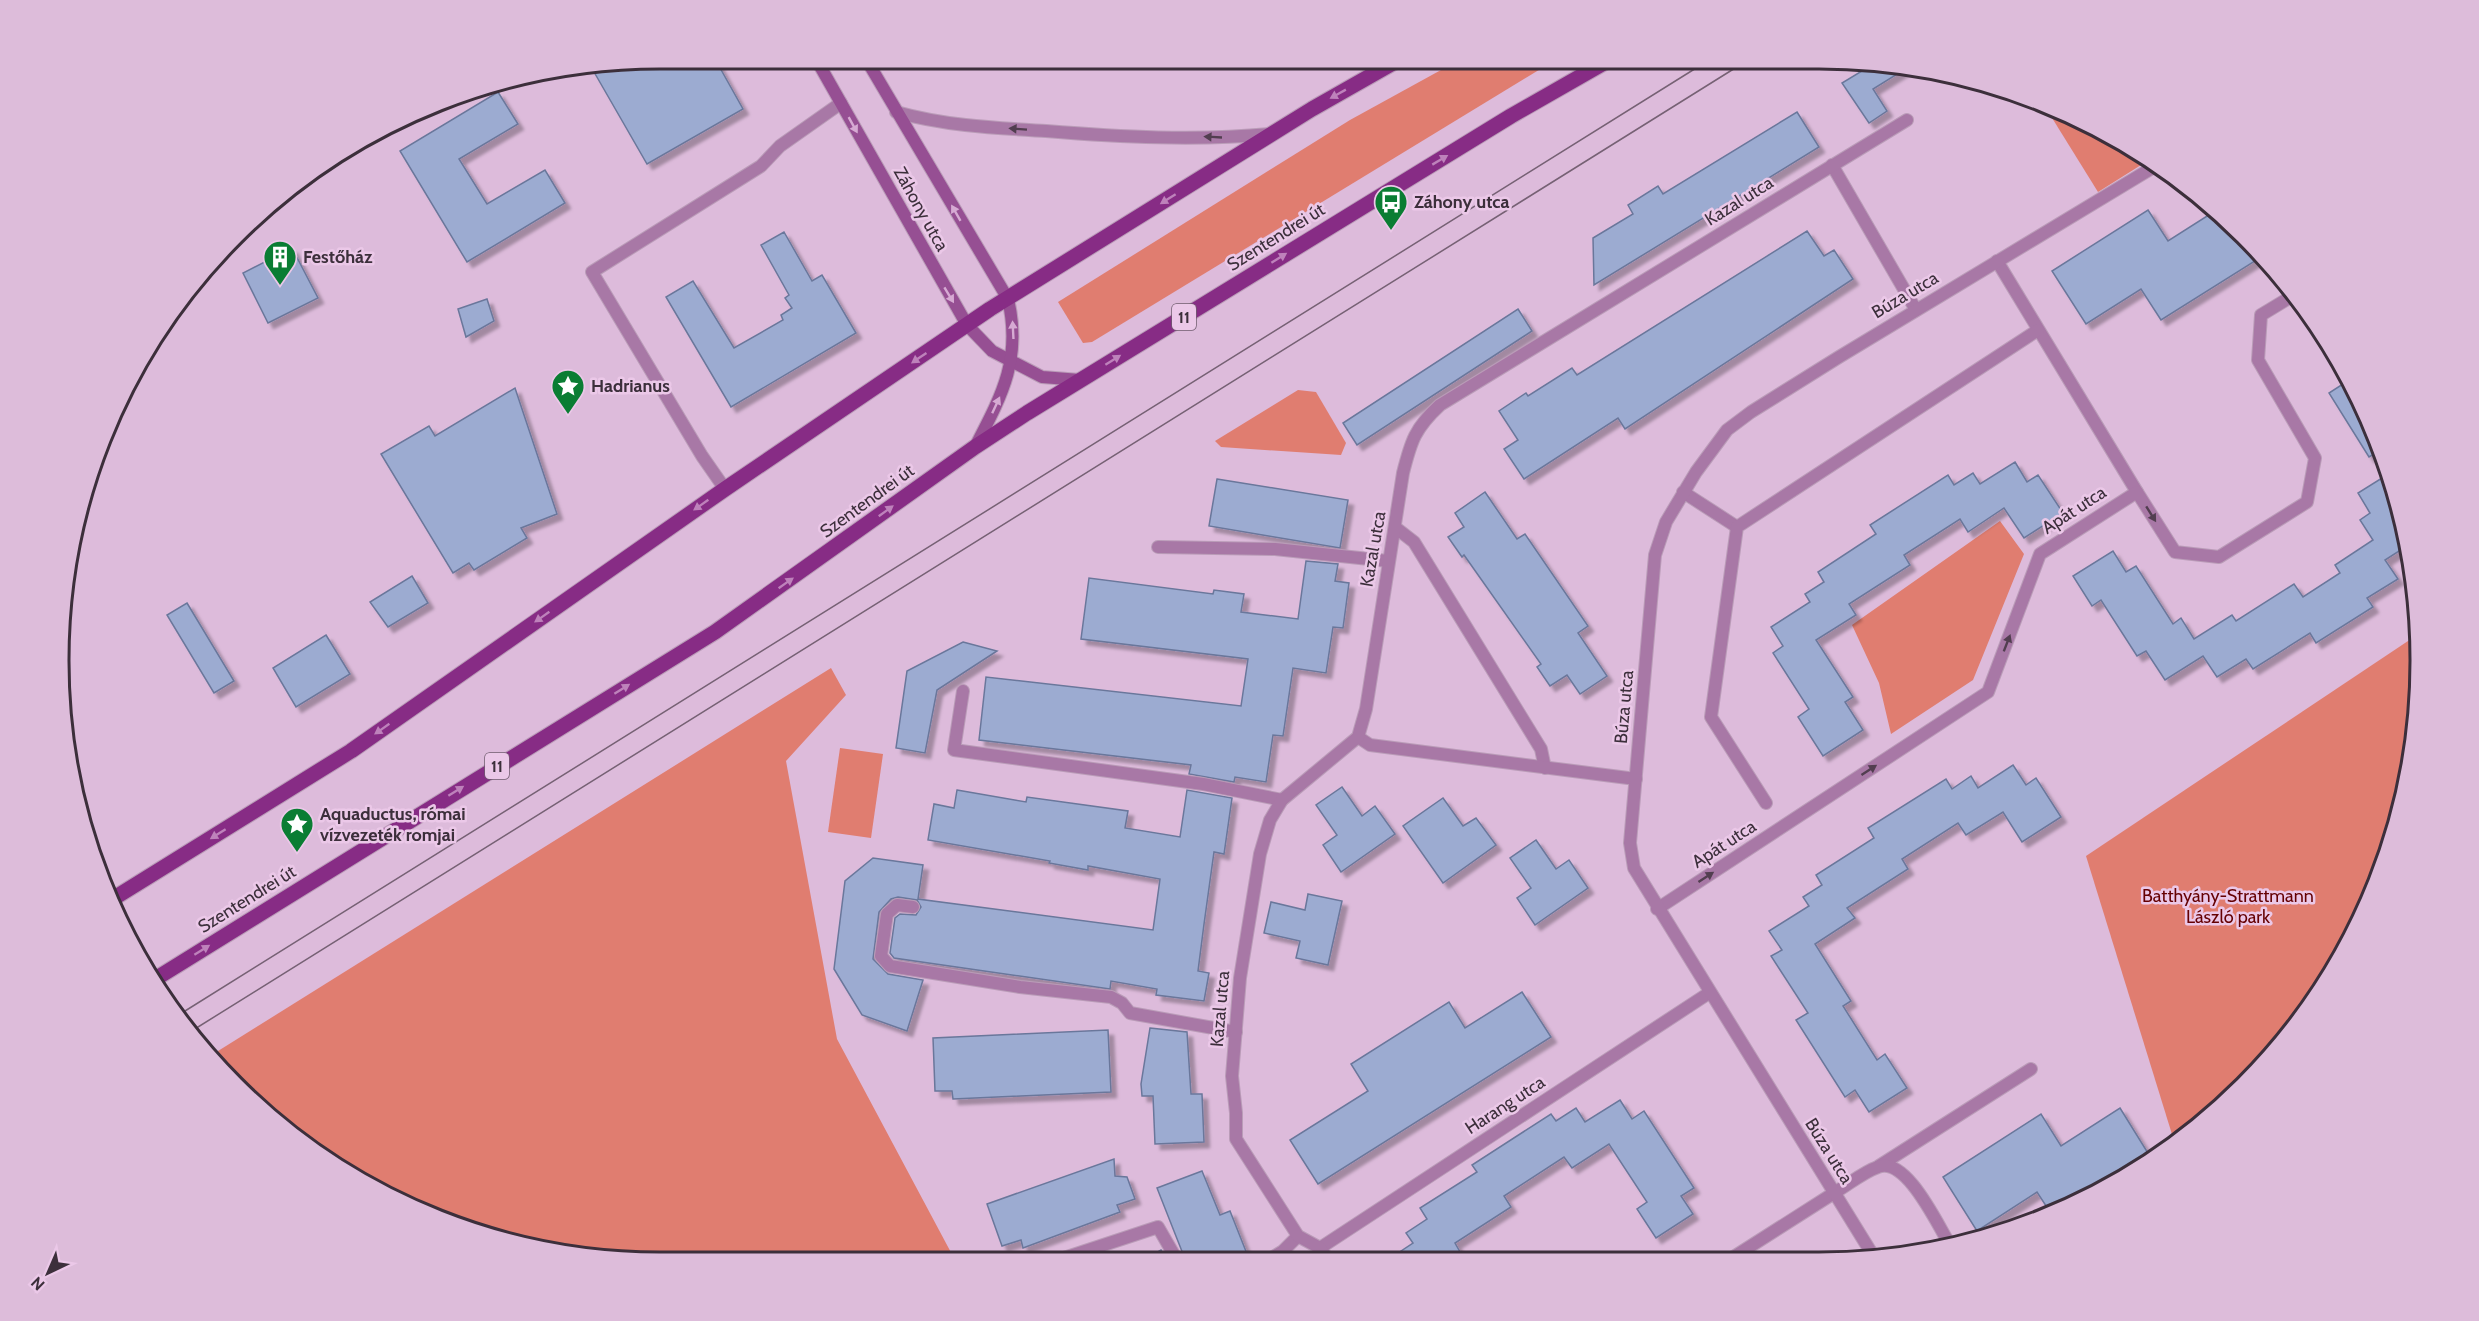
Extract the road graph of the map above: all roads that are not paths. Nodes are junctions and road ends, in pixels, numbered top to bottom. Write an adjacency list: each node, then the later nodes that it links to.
1 (822, 69): 5 (main road, Záhony utca)
2 (872, 69): 6 (main road, Záhony utca)
3 (1383, 69): 8 (main road, one-way to 8)
4 (1593, 69): 18 (main road, Szentendrei út / 11, one-way to 4)
5 (841, 103): 15 (main road, Záhony utca, one-way to 15); 20 (street)
6 (896, 112): 8 (street, one-way to 6); 12 (main road, Záhony utca, one-way to 6)
7 (1907, 120): 9 (street, Kazal utca)
8 (1271, 134): 12 (main road, one-way to 12)
9 (1832, 165): 14 (street); 24 (street, Kazal utca)
10 (2149, 170): 11 (street, Búza utca)
11 (1997, 261): 14 (street, Búza utca); 16 (street)
12 (1008, 299): 15 (main road); 17 (main road, Záhony utca, one-way to 12)
13 (2287, 299): 22 (street, one-way to 13)
14 (1916, 310): 21 (street, Búza utca)
15 (967, 325): 17 (main road, Záhony utca); 20 (main road, one-way to 20)
16 (2038, 330): 22 (street); 23 (street)
17 (1012, 361): 18 (main road, Záhony utca); 19 (main road, Záhony utca, one-way to 17)
18 (1080, 380): 19 (main road, Szentendrei út / 11)
19 (975, 447): 36 (main road, Szentendrei út / 11, one-way to 19)
20 (725, 489): 33 (main road, one-way to 33)
21 (1683, 492): 23 (street); 30 (street, Búza utca)
22 (2137, 492): 35 (street, Apát utca, one-way to 22)
23 (1737, 527): 32 (street)
24 (1396, 528): 26 (street, Kazal utca); 29 (street)
25 (1158, 547): 26 (street)
26 (1388, 561): 28 (street, Kazal utca)
27 (963, 691): 31 (street)
28 (1358, 737): 29 (street); 31 (street, Kazal utca)
29 (1545, 768): 30 (street)
30 (1636, 779): 35 (street, Búza utca)
31 (1282, 800): 38 (street, Kazal utca)
32 (1766, 803)
33 (118, 896)
34 (913, 907): 38 (street)
35 (1657, 909): 37 (street, Búza utca)
36 (161, 976)
37 (1709, 993): 41 (street, Búza utca); 44 (street, Harang utca)
38 (1236, 1032): 42 (street, Kazal utca)
39 (2031, 1069): 40 (street)
40 (1879, 1166): 41 (street); 43 (street)
41 (1834, 1193): 45 (street, Búza utca); 50 (street)
42 (1298, 1236): 44 (street, Kazal utca); 48 (street)
43 (1946, 1238)
44 (1320, 1248): 49 (street, Kazal utca)
45 (1869, 1250)
46 (1082, 1252): 47 (street)
47 (1172, 1252)
48 (1281, 1252)
49 (1323, 1252)
50 (1741, 1252)

